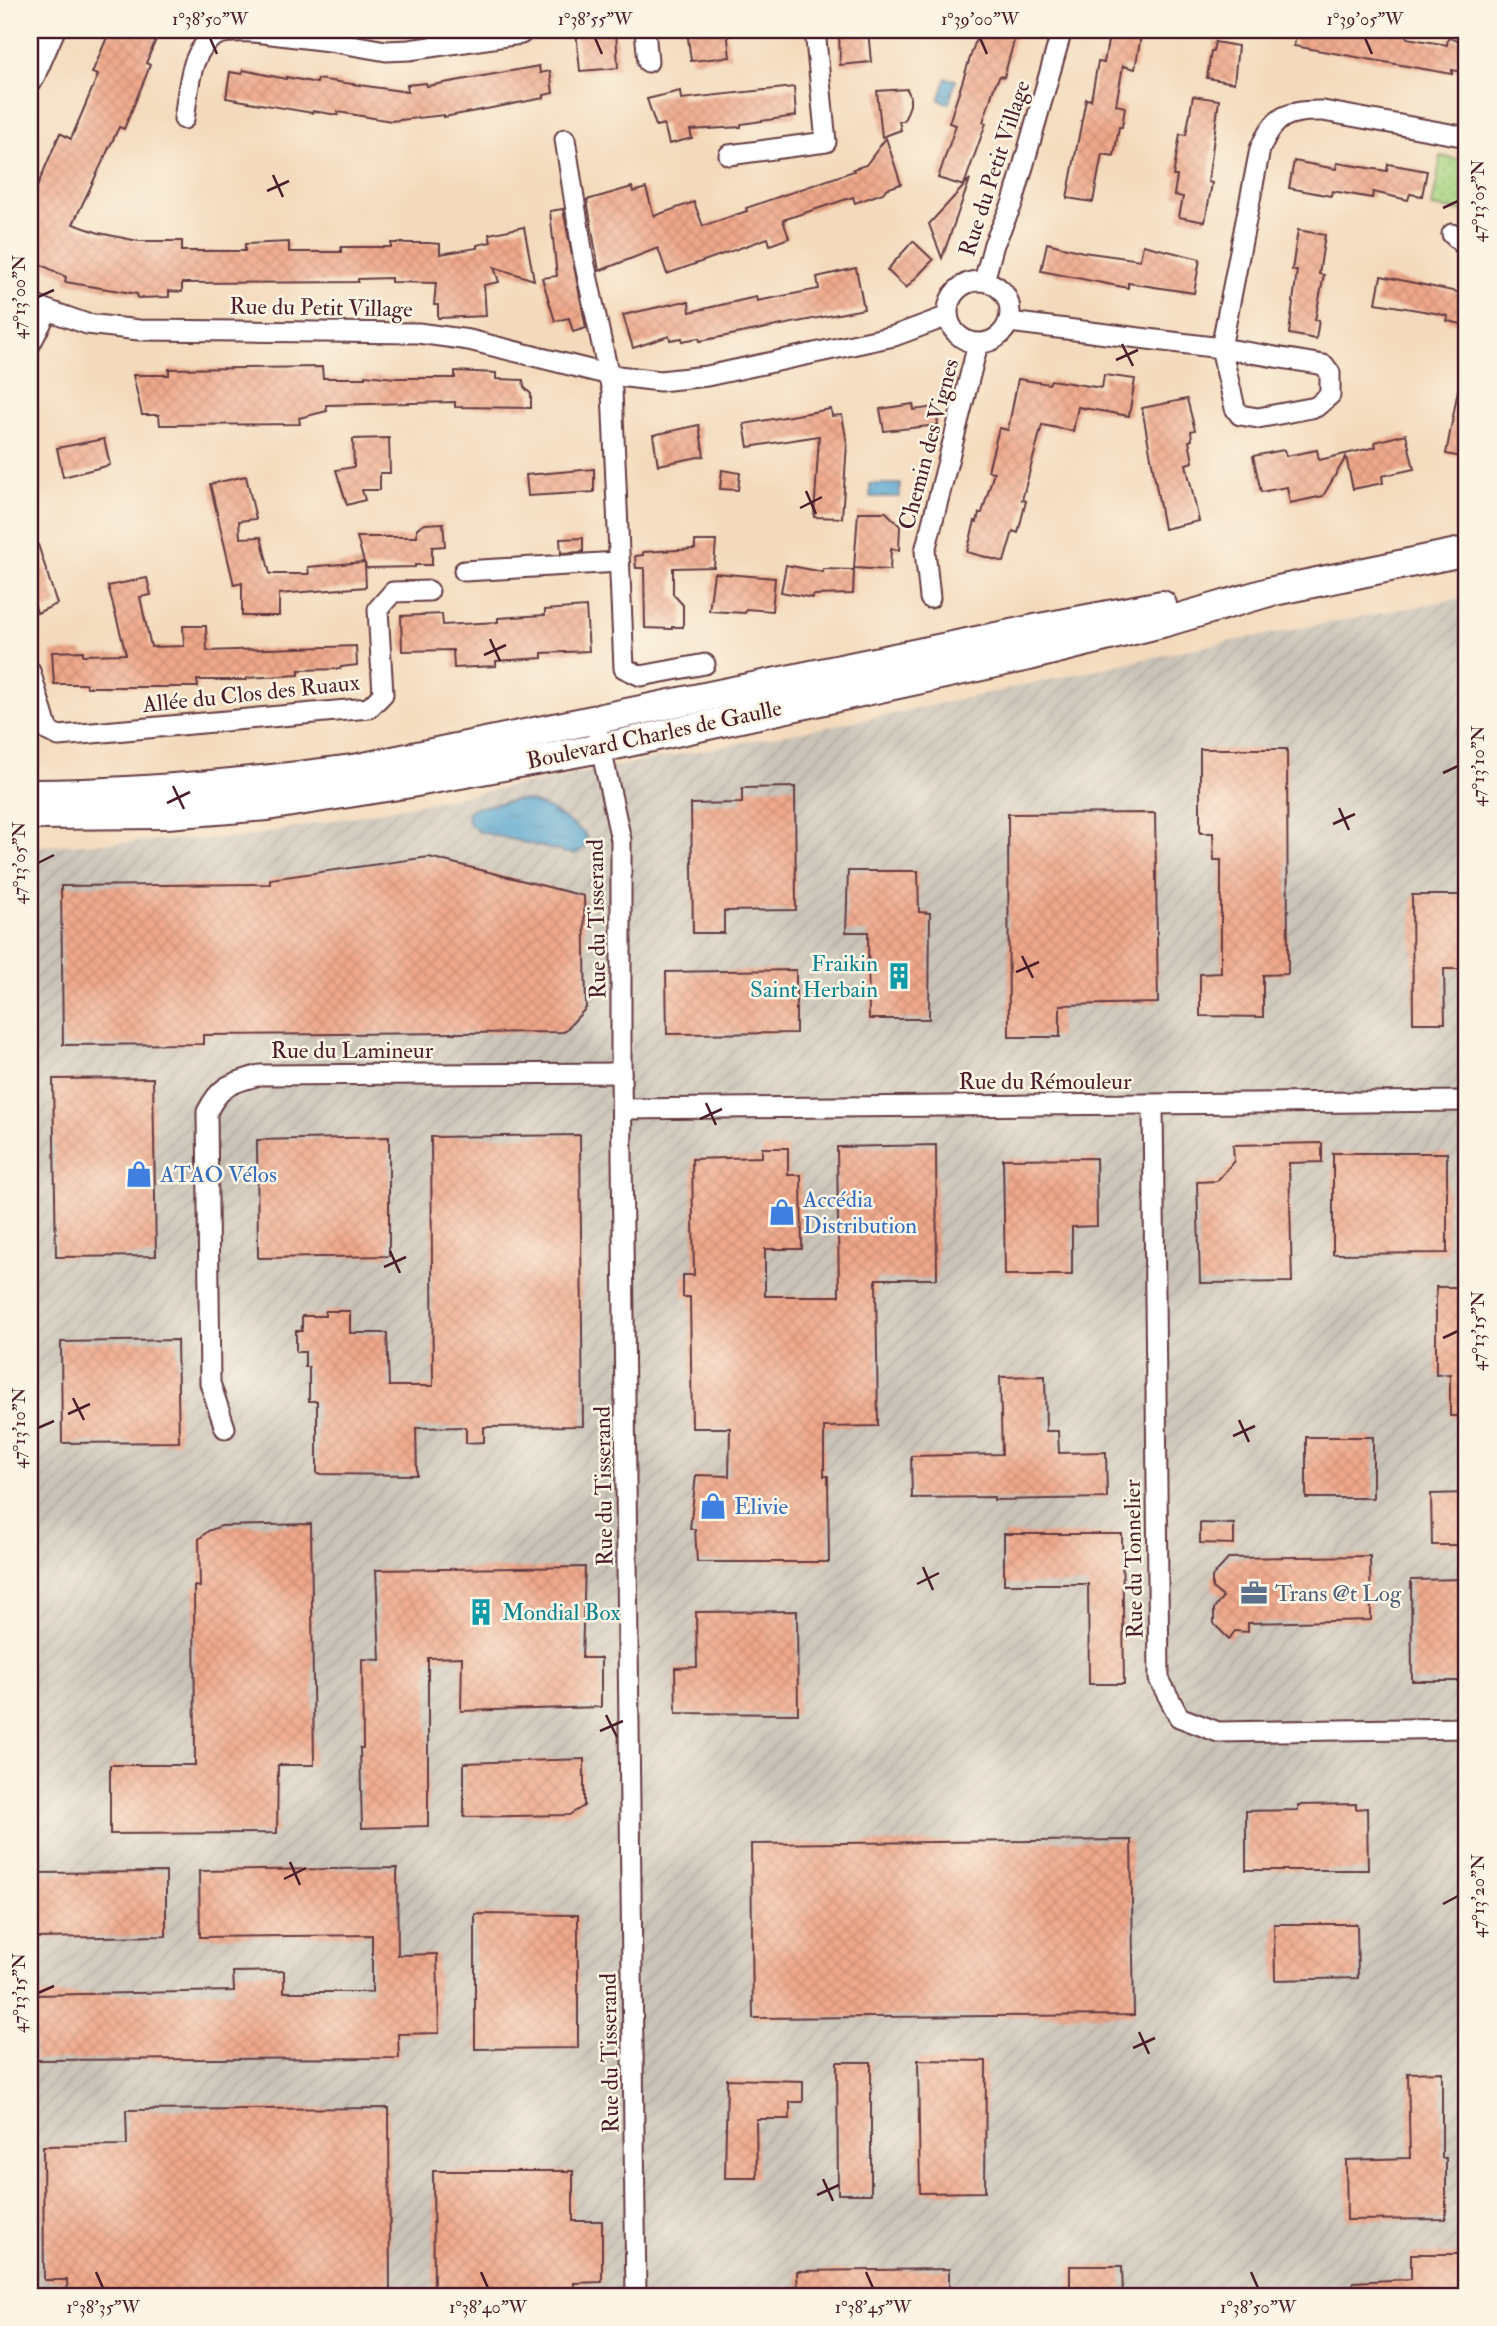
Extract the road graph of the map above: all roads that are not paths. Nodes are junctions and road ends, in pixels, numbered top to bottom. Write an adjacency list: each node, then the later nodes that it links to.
1 (50, 30): 8 (street)
2 (645, 30): 7 (street)
3 (815, 30): 12 (street)
4 (1062, 30): 15 (street, Rue du Petit Village)
5 (256, 31): 6 (street); 9 (street)
6 (521, 34)
7 (648, 62)
8 (30, 76)
9 (184, 120)
10 (1467, 136): 21 (street)
11 (565, 139): 22 (street)
12 (729, 155)
13 (1452, 234): 14 (street)
14 (1467, 248)
15 (984, 281): 17 (street); 18 (street)
16 (39, 308): 20 (street); 22 (street, Rue du Petit Village)
17 (948, 316): 19 (street); 22 (street, Rue du Petit Village)
18 (1009, 322): 19 (street); 21 (street)
19 (978, 344): 28 (street, Chemin des Vignes)
20 (30, 345)
21 (1221, 348): 21 (street)
22 (610, 375): 24 (street)
23 (1467, 551): 27 (street, Boulevard Charles de Gaulle)
24 (620, 562): 25 (street); 29 (street)
25 (464, 571)
26 (429, 591): 30 (street, Allée du Clos des Ruaux)
27 (1269, 592): 31 (street, Boulevard Charles de Gaulle); 32 (street, Boulevard Charles de Gaulle)
28 (930, 598)
29 (705, 664)
30 (30, 671)
31 (596, 720): 32 (street, Rue du Tisserand); 33 (street, Boulevard Charles de Gaulle)
32 (601, 748): 34 (street, Boulevard Charles de Gaulle); 35 (street, Rue du Tisserand)
33 (30, 794)
34 (30, 815)
35 (621, 1073): 38 (street, Rue du Tisserand); 39 (street, Rue du Lamineur)
36 (1467, 1101): 37 (street, Rue du Rémouleur)
37 (1153, 1105): 38 (street, Rue du Rémouleur); 40 (street, Rue du Tonnelier)
38 (623, 1109): 41 (street, Rue du Tisserand)
39 (225, 1428)
40 (1467, 1728)
41 (636, 2296)

